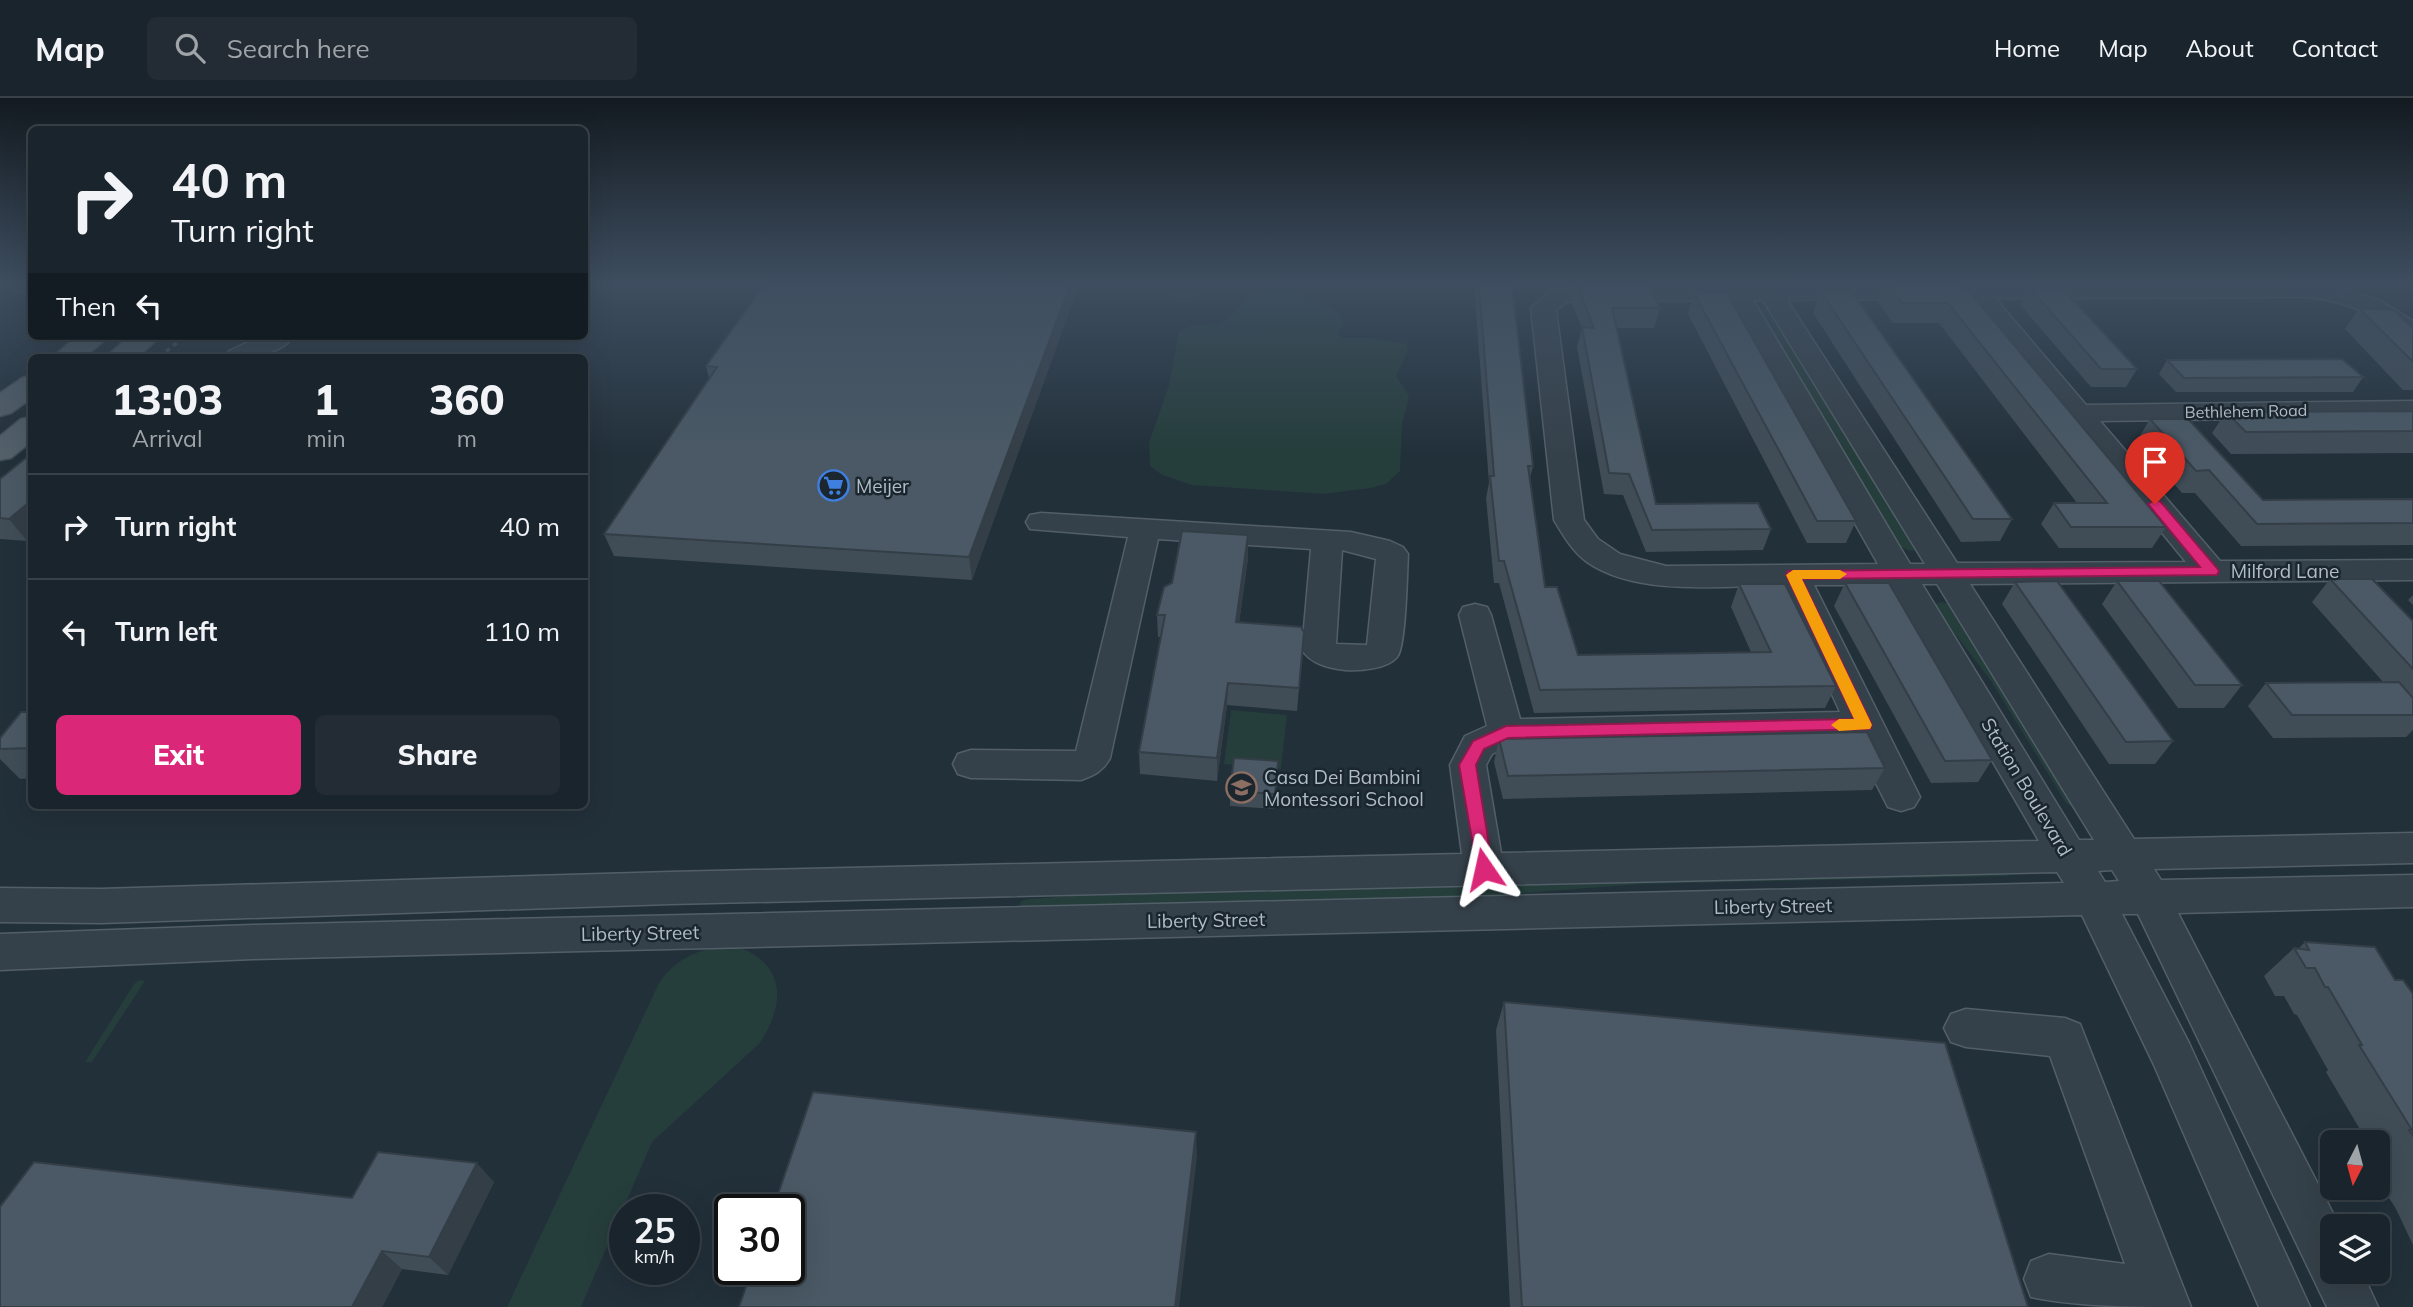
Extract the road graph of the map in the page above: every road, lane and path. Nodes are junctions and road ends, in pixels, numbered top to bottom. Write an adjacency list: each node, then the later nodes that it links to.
1 (88, 341): 9 (main road)
2 (140, 341): 10 (main road)
3 (179, 341): 11 (path)
4 (270, 341): 12 (street)
5 (1547, 341): 26 (street, Milford Lane)
6 (1765, 341): 25 (street, Station Boulevard)
7 (1801, 341): 24 (street)
8 (2018, 341): 16 (street)
9 (71, 354)
10 (124, 354)
11 (163, 354)
12 (244, 354)
13 (28, 387): 14 (main road)
14 (0, 407)
15 (2413, 409): 16 (street, Bethlehem Road)
16 (2078, 412): 23 (street)
17 (28, 429): 18 (main road)
18 (0, 451)
19 (1041, 522): 20 (street)
20 (1145, 528): 21 (street); 30 (street)
21 (1327, 541)
22 (2413, 570): 23 (street, Milford Lane)
23 (2211, 571): 24 (street, Milford Lane)
24 (1947, 573): 25 (street, Milford Lane); 33 (street)
25 (1900, 574): 26 (street, Milford Lane); 34 (street, Station Boulevard)
26 (1793, 575): 28 (street)
27 (1475, 615): 29 (street)
28 (1864, 725): 29 (street); 31 (street)
29 (1506, 732): 35 (street)
30 (971, 764)
31 (1901, 797)
32 (2413, 848): 33 (street)
33 (2122, 853): 34 (street); 37 (street)
34 (2068, 855): 35 (street); 38 (street, Station Boulevard)
35 (1484, 869): 39 (street)
36 (2413, 891): 37 (street, Liberty Street)
37 (2150, 897): 38 (street, Liberty Street); 42 (street)
38 (2094, 899): 40 (street, Liberty Street); 46 (street, Station Boulevard)
39 (0, 905)
40 (0, 952)
41 (1966, 1028): 45 (street)
42 (2320, 1239)
43 (2049, 1279): 45 (street)
44 (2342, 1284): 47 (street)
45 (2163, 1300)
46 (2285, 1307)
47 (2353, 1307)

